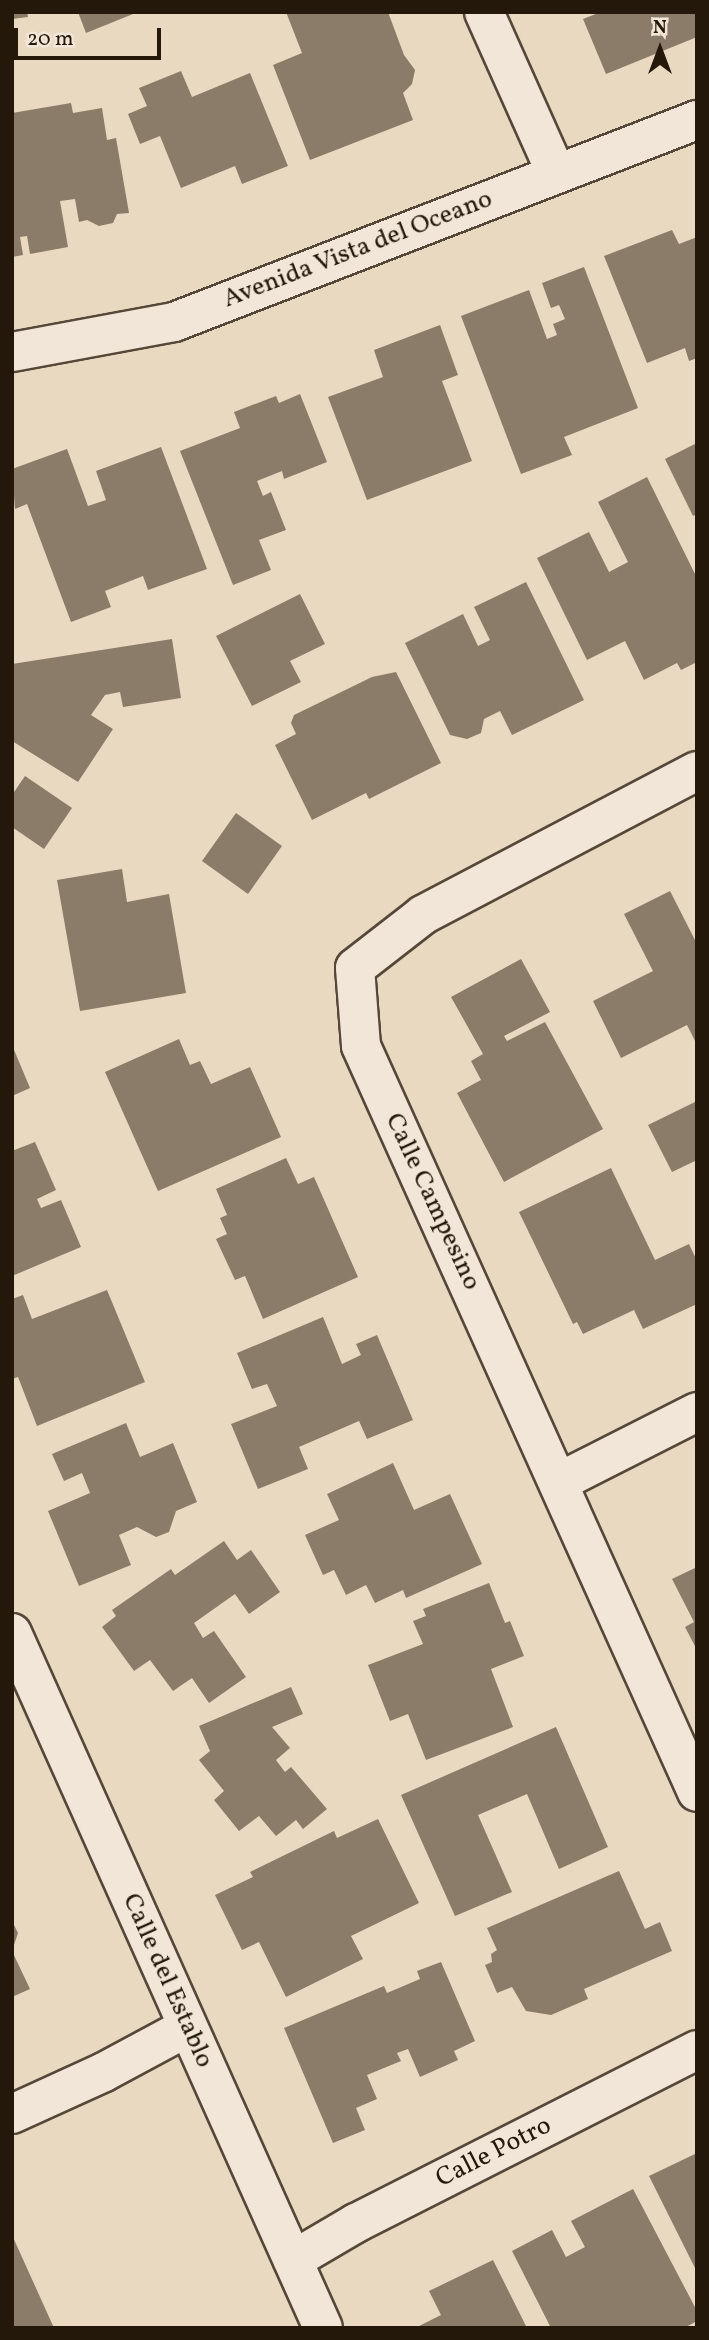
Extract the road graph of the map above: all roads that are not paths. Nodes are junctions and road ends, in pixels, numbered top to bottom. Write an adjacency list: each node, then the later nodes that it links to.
1 (484, 12): 3 (street)
2 (697, 120): 3 (street, Avenida Vista del Oceano)
3 (556, 173): 4 (street, Avenida Vista del Oceano)
4 (12, 352)
5 (697, 771): 7 (street, Calle Campesino)
6 (697, 1412): 7 (street)
7 (559, 1482): 9 (street, Calle Campesino)
8 (12, 1633): 10 (street, Calle del Establo)
9 (697, 1791)
10 (188, 2027): 12 (street); 13 (street, Calle del Establo)
11 (697, 2050): 13 (street, Calle Potro)
12 (12, 2114)
13 (293, 2260): 14 (street, Calle del Establo)
14 (323, 2328)

